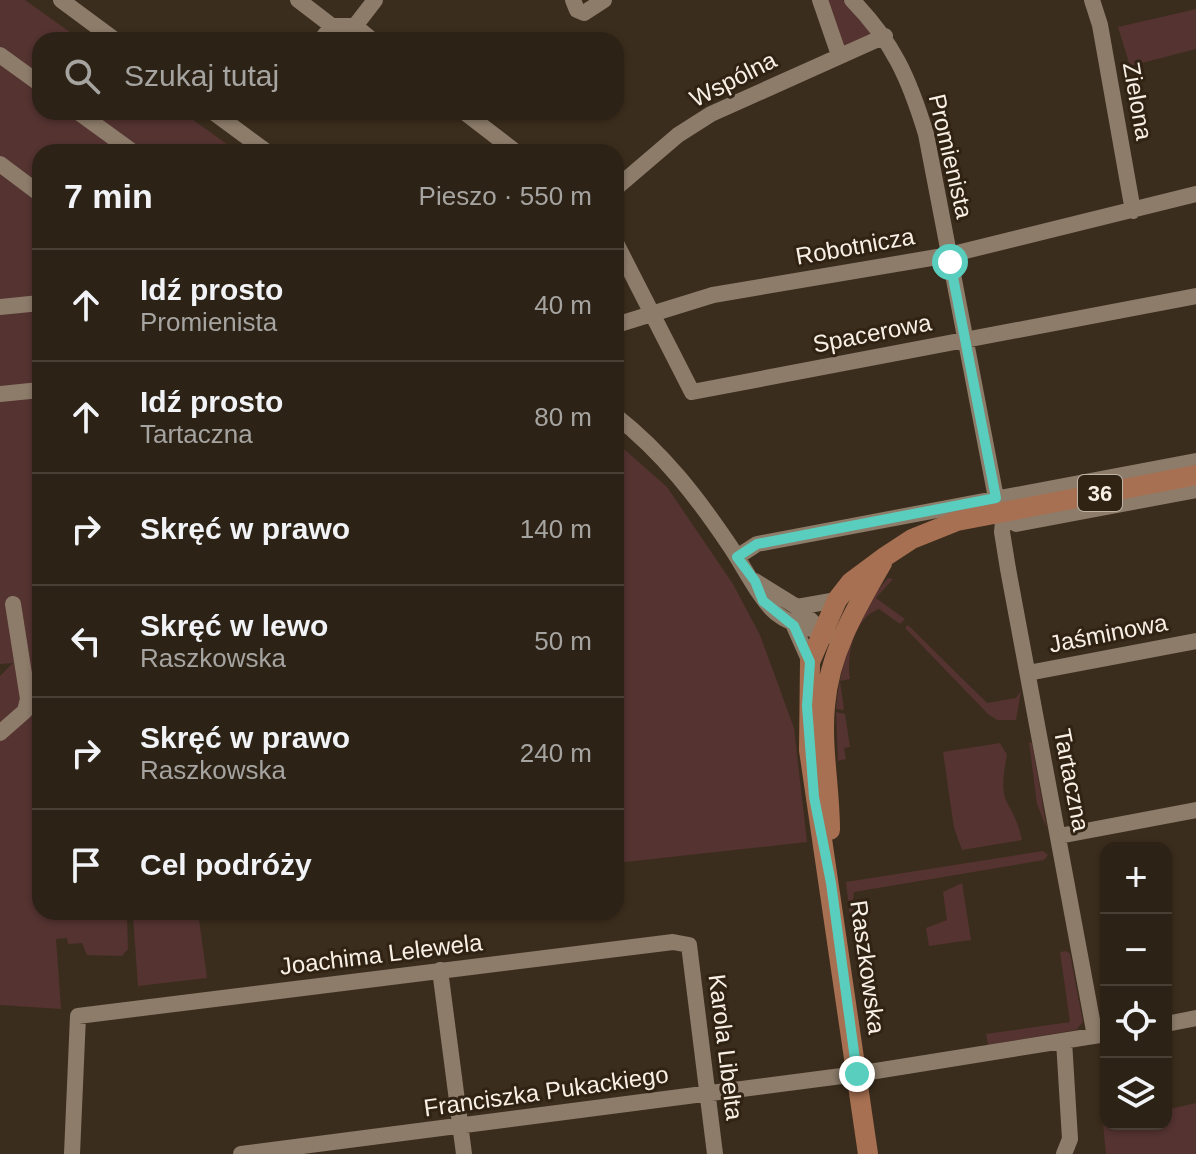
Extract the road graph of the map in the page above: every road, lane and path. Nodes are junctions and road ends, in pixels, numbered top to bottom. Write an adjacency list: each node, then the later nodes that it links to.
1 (61, 0): 11 (street)
2 (298, 0): 9 (street)
3 (375, 0): 10 (street)
4 (573, 0): 5 (street)
5 (604, 0)
6 (820, 0): 16 (street)
7 (852, 0): 14 (street, Promienista)
8 (1092, 0): 28 (street, Zielona)
9 (332, 26): 10 (street); 12 (street)
10 (355, 26): 13 (street)
11 (104, 32)
12 (327, 32)
13 (362, 32)
14 (885, 36): 16 (street, Wspólna); 29 (street, Promienista)
15 (0, 55): 17 (street)
16 (839, 55): 25 (street, Wspólna)
17 (32, 78)
18 (89, 120): 21 (street)
19 (223, 120): 22 (street)
20 (474, 120): 23 (street)
21 (122, 144)
22 (253, 144)
23 (506, 144)
24 (0, 164): 26 (street)
25 (624, 181)
26 (32, 188)
27 (1196, 194): 28 (street, Robotnicza)
28 (1133, 211): 29 (street, Robotnicza)
29 (949, 255): 34 (street, Robotnicza); 36 (street, Promienista)
30 (624, 258): 34 (street)
31 (1196, 296): 36 (street, Spacerowa)
32 (32, 304): 33 (street)
33 (0, 307)
34 (654, 312): 35 (street, Robotnicza); 36 (street, Spacerowa)
35 (624, 322)
36 (965, 340): 44 (street, Tartaczna)
37 (32, 391): 38 (street)
38 (0, 394)
39 (624, 423): 46 (street)
40 (1196, 461): 44 (street)
41 (1196, 475): 43 (main road, 36)
42 (1196, 490): 43 (street)
43 (1044, 510): 44 (main road, 36)
44 (1001, 516): 45 (main road, 36); 46 (street); 55 (street, Tartaczna)
45 (886, 556): 48 (main road, 36); 52 (main road, 36)
46 (737, 557): 47 (street)
47 (755, 581): 50 (street); 51 (street)
48 (837, 600): 50 (street); 52 (main road, 36)
49 (13, 604): 56 (street)
50 (797, 607): 52 (street)
51 (794, 626): 52 (street); 54 (street)
52 (832, 636): 54 (main road, Raszkowska / 36); 59 (main road, Raszkowska / 36)
53 (1196, 641): 55 (street, Jaśminowa)
54 (810, 662): 59 (main road, Raszkowska / 36)
55 (1028, 673): 58 (street, Tartaczna)
56 (0, 733)
57 (1196, 810): 58 (street)
58 (1059, 836): 64 (street, Tartaczna)
59 (831, 883): 67 (main road, Raszkowska / 36)
60 (689, 945): 61 (street, Joachima Lelewela); 68 (street, Karola Libelta)
61 (440, 970): 69 (street); 71 (street, Joachima Lelewela)
62 (1196, 1018): 63 (street)
63 (1172, 1023)
64 (1100, 1030)
65 (1100, 1035): 66 (street, Franciszka Pukackiego)
66 (1064, 1041): 67 (street, Franciszka Pukackiego); 70 (street)
67 (857, 1074): 68 (street, Franciszka Pukackiego); 75 (main road, Raszkowska / 36)
68 (707, 1093): 69 (street, Franciszka Pukackiego); 74 (street, Karola Libelta)
69 (461, 1126): 72 (street, Franciszka Pukackiego); 73 (street)
70 (1071, 1149)
71 (72, 1154)
72 (241, 1154)
73 (464, 1154)
74 (715, 1154)
75 (868, 1154)

